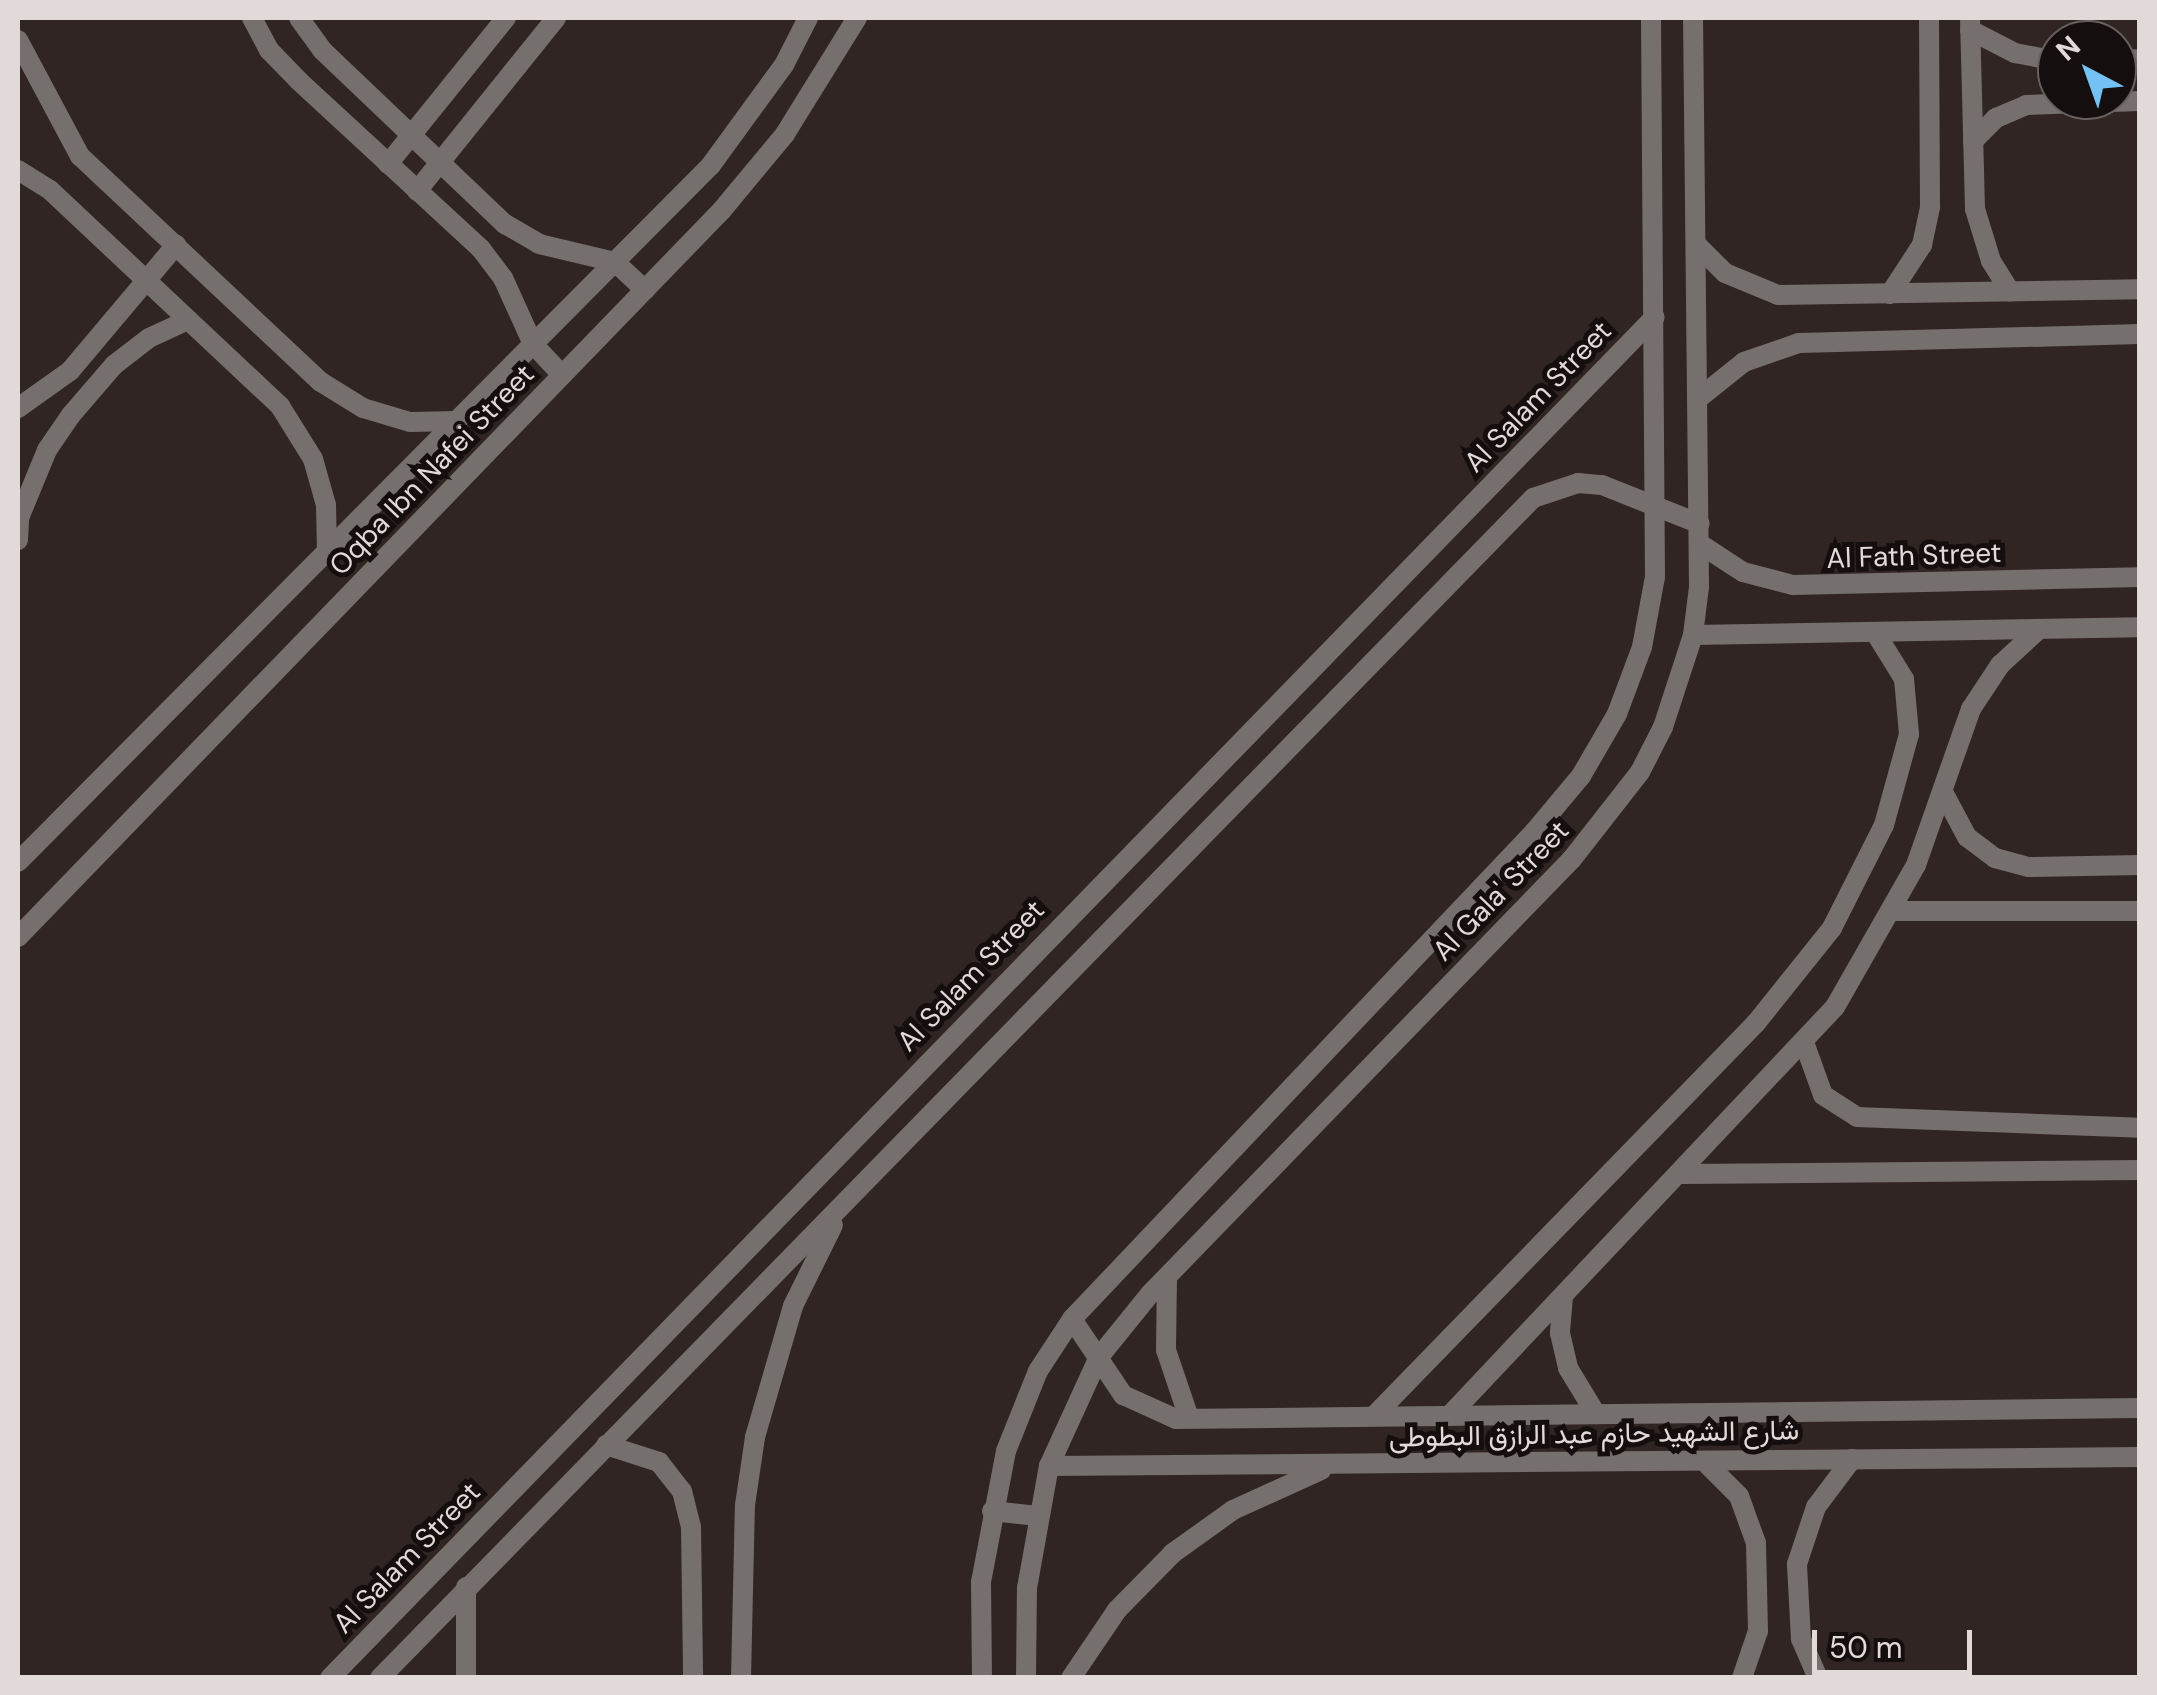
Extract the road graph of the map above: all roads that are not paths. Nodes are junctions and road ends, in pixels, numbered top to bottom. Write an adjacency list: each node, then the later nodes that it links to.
1 (252, 18): 16 (street)
2 (299, 18): 14 (street)
3 (506, 18): 14 (street)
4 (556, 18): 17 (street)
5 (808, 18): 22 (street, Oqba Ibn Nafei Street)
6 (857, 18): 25 (street, Oqba Ibn Nafei Street)
7 (1652, 18): 28 (street, Al Gala' Street)
8 (1693, 18): 21 (street, Al Gala' Street)
9 (1928, 18): 27 (street)
10 (1970, 24): 12 (street); 15 (street)
11 (18, 40): 20 (street)
12 (2037, 58)
13 (2140, 101): 15 (street)
14 (410, 137): 16 (street); 17 (street)
15 (1973, 141): 26 (street)
16 (388, 164): 19 (street)
17 (438, 164): 19 (street); 22 (street)
18 (18, 170): 23 (street)
19 (417, 192): 31 (street)
20 (176, 246): 23 (street); 35 (street)
21 (1698, 246): 27 (street); 33 (street, Al Gala' Street)
22 (615, 262): 25 (street); 31 (street, Oqba Ibn Nafei Street)
23 (145, 278): 29 (street); 34 (street)
24 (2140, 289): 26 (street)
25 (645, 290): 32 (street, Oqba Ibn Nafei Street)
26 (2010, 292): 27 (street)
27 (1890, 294)
28 (1655, 317): 36 (street, Al Gala' Street); 54 (street, Al Salam Street)
29 (188, 320): 37 (street); 40 (street)
30 (2140, 334): 33 (street)
31 (533, 344): 32 (street); 35 (street, Oqba Ibn Nafei Street)
32 (562, 375): 51 (street, Oqba Ibn Nafei Street)
33 (1699, 398): 38 (street, Al Gala' Street)
34 (18, 408)
35 (458, 420): 40 (street, Oqba Ibn Nafei Street)
36 (1656, 505): 38 (street, Al Fath Street); 57 (street); 60 (street, Al Gala' Street)
37 (18, 518): 39 (street)
38 (1700, 534): 41 (street, Al Fath Street); 45 (street, Al Gala' Street)
39 (18, 540)
40 (327, 552): 47 (street, Oqba Ibn Nafei Street)
41 (2140, 577)
42 (2140, 627): 43 (street)
43 (2039, 629): 44 (street); 46 (street)
44 (1875, 632): 45 (street); 64 (street)
45 (1693, 635): 58 (street, Al Gala' Street)
46 (1944, 792): 48 (street); 49 (street)
47 (18, 862)
48 (2140, 865)
49 (1894, 911): 50 (street); 52 (street)
50 (2140, 911)
51 (18, 937)
52 (1805, 1044): 53 (street); 56 (street)
53 (2140, 1128)
54 (830, 1160): 57 (street); 76 (street, Al Salam Street)
55 (2140, 1170): 56 (street)
56 (1681, 1174): 59 (street)
57 (858, 1187): 67 (street); 80 (street)
58 (1167, 1277): 61 (street, Al Gala' Street); 66 (street)
59 (1563, 1297): 63 (street); 65 (street)
60 (1072, 1319): 61 (street, شارع الشهيد حازم عبد الرازق البطوطى); 73 (street, Al Gala' Street)
61 (1100, 1357): 66 (street, شارع الشهيد حازم عبد الرازق البطوطى); 72 (street, Al Gala' Street)
62 (2140, 1408): 63 (street, شارع الشهيد حازم عبد الرازق البطوطى)
63 (1596, 1414): 65 (street, شارع الشهيد حازم عبد الرازق البطوطى)
64 (1374, 1416): 65 (street, شارع الشهيد حازم عبد الرازق البطوطى); 66 (street, شارع الشهيد حازم عبد الرازق البطوطى)
65 (1450, 1416)
66 (1190, 1418)
67 (606, 1444): 75 (street); 79 (street)
68 (2140, 1456): 69 (street, شارع الشهيد حازم عبد الرازق البطوطى)
69 (1852, 1459): 70 (street, شارع الشهيد حازم عبد الرازق البطوطى); 85 (street)
70 (1704, 1461): 71 (street, شارع الشهيد حازم عبد الرازق البطوطى); 84 (street)
71 (1335, 1465): 72 (street, شارع الشهيد حازم عبد الرازق البطوطى); 83 (street)
72 (1049, 1466): 74 (street, Al Gala' Street)
73 (992, 1512): 74 (street); 81 (street, Al Gala' Street)
74 (1038, 1516): 82 (street, Al Gala' Street)
75 (466, 1588): 77 (street); 78 (street)
76 (330, 1678)
77 (380, 1678)
78 (466, 1678)
79 (693, 1678)
80 (742, 1678)
81 (982, 1678)
82 (1026, 1678)
83 (1071, 1678)
84 (1742, 1678)
85 (1818, 1678)

